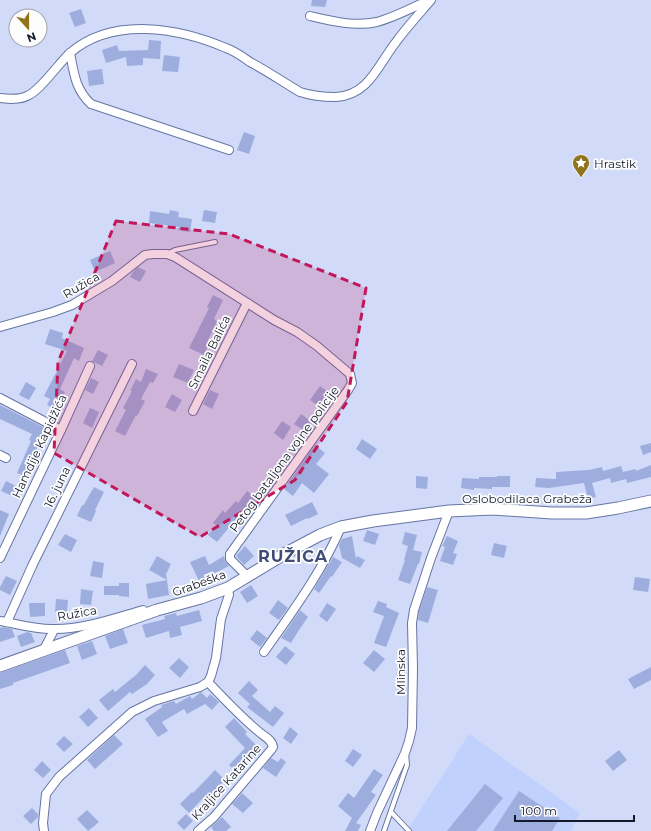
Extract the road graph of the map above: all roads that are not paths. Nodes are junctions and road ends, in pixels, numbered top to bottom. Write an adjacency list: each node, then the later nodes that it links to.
1 (431, 0): 2 (street); 3 (street)
2 (310, 16)
3 (70, 53): 4 (street); 5 (street)
4 (0, 98)
5 (229, 150)
6 (215, 242): 7 (lane)
7 (167, 254): 8 (street, Petog bataljona vojne policije); 9 (street, Ružica)
8 (247, 303): 13 (street, Smaila Balića); 19 (street, Petog bataljona vojne policije)
9 (0, 327)
10 (132, 364): 22 (street, 16. juna)
11 (90, 366): 14 (street, Hamdije Kapidžića)
12 (0, 398): 14 (street)
13 (193, 411)
14 (61, 430): 18 (street, Hamdije Kapidžića)
15 (651, 501): 16 (street, Oslobodilaca Grabeža)
16 (449, 511): 17 (street, Grabeška); 28 (street, Mlinska)
17 (341, 527): 19 (street, Grabeška); 25 (street)
18 (0, 558)
19 (247, 576): 20 (street, Grabeška)
20 (228, 588): 21 (street, Grabeška); 27 (street)
21 (157, 610): 23 (street, Ružica); 24 (street, Grabeška)
22 (3, 622): 23 (street, Ružica)
23 (54, 630): 24 (street)
24 (42, 651): 26 (street, Grabeška)
25 (264, 652)
26 (0, 666)
27 (208, 682): 30 (street); 31 (street, Kraljice Katarine)
28 (406, 753): 29 (lane); 32 (street, Mlinska)
29 (391, 812): 33 (lane); 34 (lane)
30 (44, 831)
31 (198, 831)
32 (370, 831)
33 (384, 831)
34 (409, 831)

